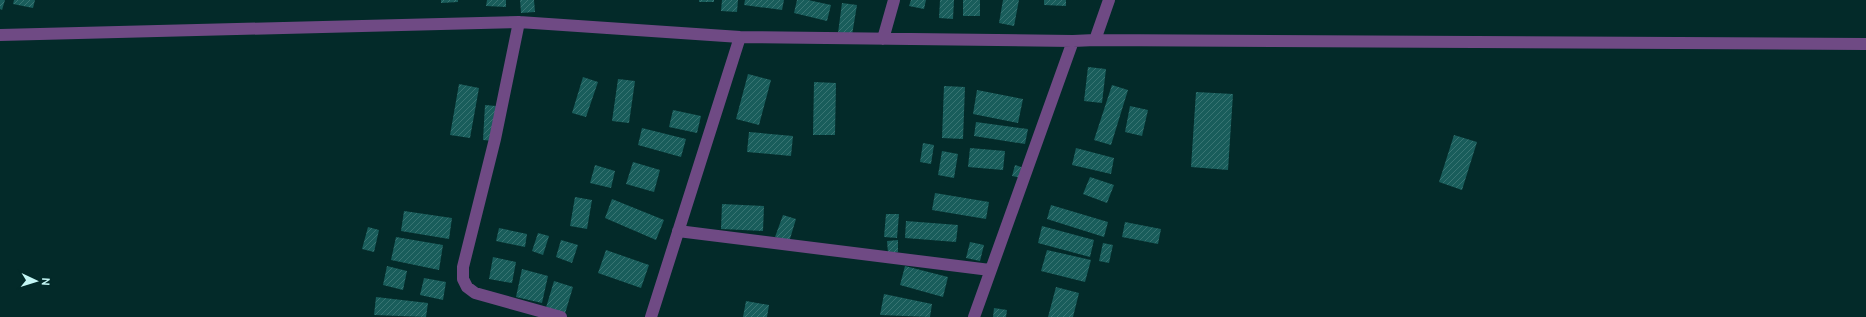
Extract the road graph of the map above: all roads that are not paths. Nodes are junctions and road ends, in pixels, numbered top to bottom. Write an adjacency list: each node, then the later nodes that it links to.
1 (894, 0): 6 (street)
2 (1109, 0): 7 (street)
3 (519, 22): 4 (street); 5 (street); 12 (street)
4 (0, 35)
5 (740, 38): 6 (street); 10 (street)
6 (883, 39): 8 (street)
7 (1095, 40): 8 (street); 9 (street)
8 (1073, 42): 11 (street)
9 (1866, 44)
10 (678, 231): 11 (street); 13 (street)
11 (990, 270): 14 (street)
12 (561, 317)
13 (651, 317)
14 (974, 317)

